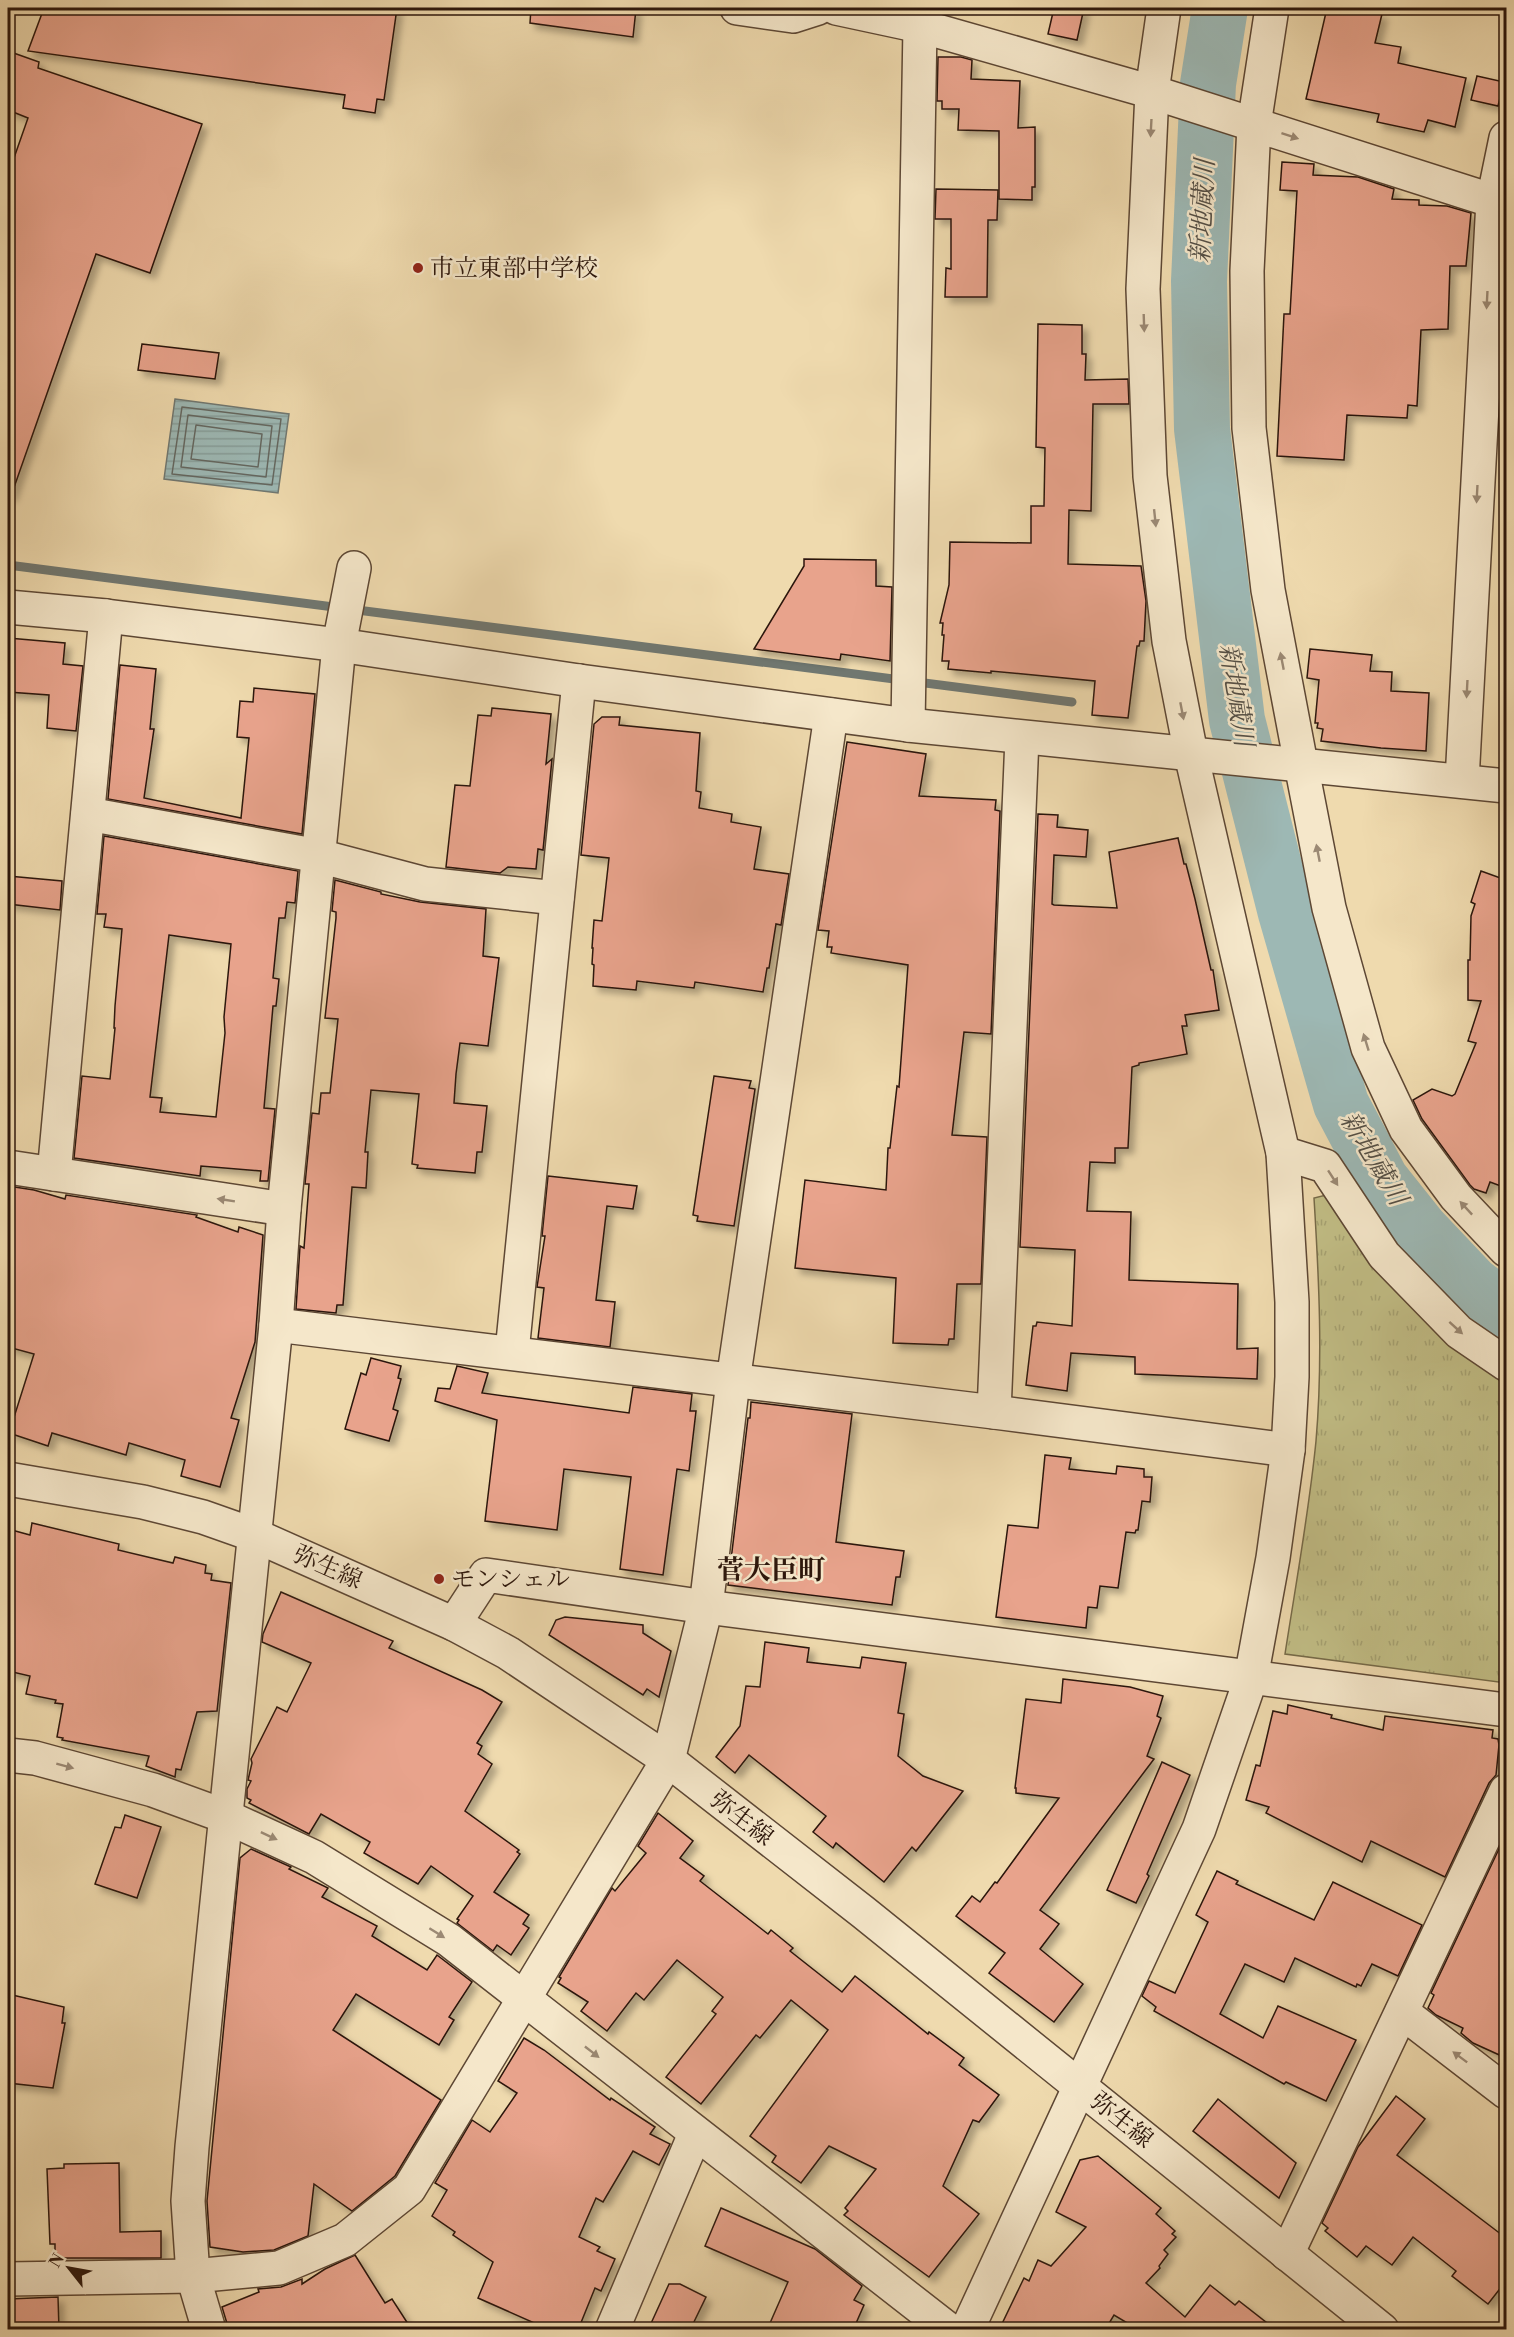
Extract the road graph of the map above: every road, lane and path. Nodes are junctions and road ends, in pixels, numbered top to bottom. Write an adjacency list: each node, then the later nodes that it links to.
1 (737, 8): 2 (street)
2 (818, 8)
3 (836, 8): 6 (street)
4 (1164, 8): 7 (street)
5 (1272, 8): 8 (street)
6 (922, 17): 7 (street); 16 (street)
7 (1164, 96): 8 (street); 19 (street, one-way to 19)
8 (1244, 122): 10 (street, one-way to 10); 20 (street, one-way to 8)
9 (1506, 138): 10 (street)
10 (1500, 203): 21 (street, one-way to 21)
11 (354, 568): 14 (street)
12 (8, 607): 13 (street)
13 (106, 616): 14 (street); 23 (street)
14 (339, 645): 15 (street); 24 (street)
15 (579, 681): 17 (street); 25 (street)
16 (909, 696): 17 (street); 18 (street)
17 (831, 715): 34 (street)
18 (1022, 738): 19 (street); 35 (street)
19 (1204, 755): 20 (street); 26 (street)
20 (1291, 763): 21 (street); 30 (street, one-way to 20)
21 (1462, 781): 22 (street)
22 (1506, 786)
23 (88, 814): 24 (street); 28 (street)
24 (319, 856): 25 (street); 29 (street)
25 (557, 898): 32 (street)
26 (1283, 1154): 33 (street, one-way to 33); 36 (street)
27 (8, 1167): 28 (street)
28 (54, 1174): 29 (street, one-way to 28)
29 (284, 1209): 31 (street)
30 (1504, 1240)
31 (276, 1325): 32 (street); 38 (street)
32 (512, 1352): 34 (street)
33 (1506, 1365)
34 (733, 1381): 35 (street); 39 (street)
35 (994, 1412): 36 (street)
36 (1288, 1449): 41 (street)
37 (8, 1479): 38 (street, 弥生線)
38 (254, 1535): 40 (street, 弥生線); 46 (street)
39 (706, 1607): 40 (street); 41 (street); 44 (street)
40 (454, 1624): 44 (street, 弥生線)
41 (1251, 1678): 42 (street); 49 (street)
42 (1506, 1710)
43 (8, 1755): 46 (street, one-way to 46)
44 (668, 1760): 47 (street); 49 (street, 弥生線)
45 (1506, 1791): 48 (street)
46 (227, 1817): 47 (street, one-way to 47); 53 (street)
47 (525, 2000): 51 (street, one-way to 51); 53 (street)
48 (1402, 2012): 50 (street, one-way to 48); 52 (street)
49 (1079, 2085): 52 (street, 弥生線); 58 (street)
50 (1506, 2092)
51 (695, 2134): 56 (street); 57 (street)
52 (1287, 2254): 59 (street, 弥生線)
53 (193, 2276): 54 (street); 55 (street)
54 (8, 2280)
55 (209, 2330)
56 (612, 2330)
57 (949, 2330)
58 (967, 2330)
59 (1383, 2330)

